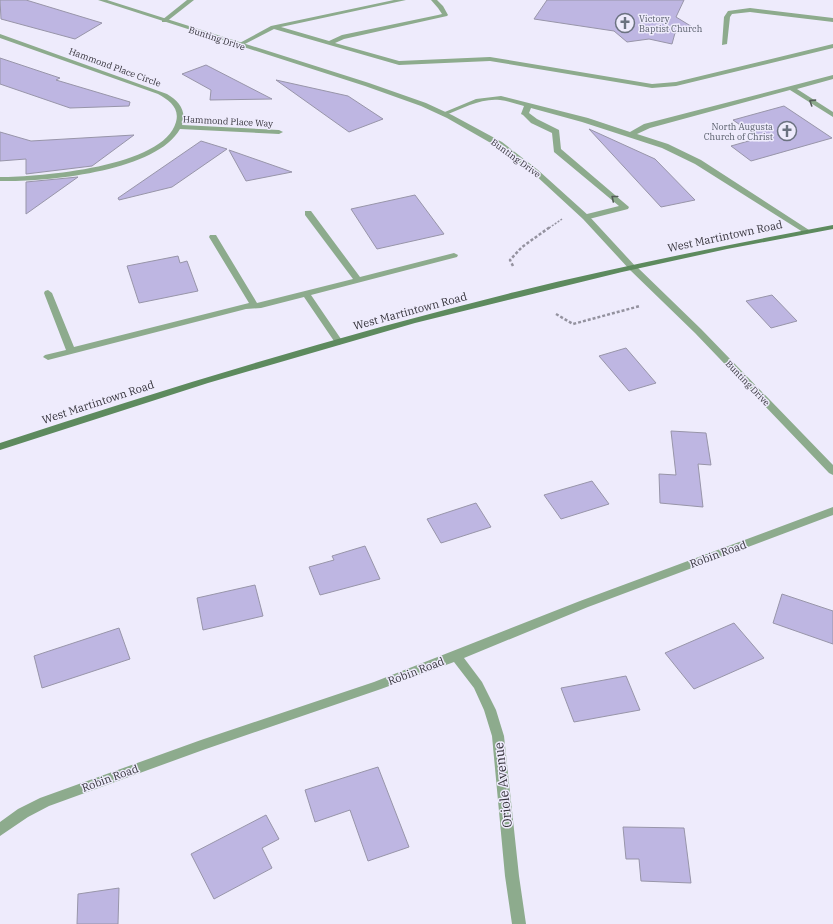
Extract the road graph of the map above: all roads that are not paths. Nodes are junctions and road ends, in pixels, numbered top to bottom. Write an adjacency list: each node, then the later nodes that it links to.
1 (101, 0): 6 (street, Bunting Drive)
2 (191, 0): 6 (street)
3 (403, 0): 7 (street)
4 (434, 0): 9 (street)
5 (833, 20): 10 (street)
6 (164, 21): 11 (street, Bunting Drive)
7 (274, 27): 9 (street); 11 (street)
8 (0, 36): 18 (street, Hammond Place Circle)
9 (330, 43): 12 (street)
10 (724, 44)
11 (239, 45): 16 (street, Bunting Drive)
12 (833, 46)
13 (831, 79): 14 (street)
14 (791, 88): 17 (street, one-way to 14); 20 (street)
15 (528, 105): 16 (street); 20 (street); 23 (street, one-way to 15)
16 (444, 114): 23 (street, Bunting Drive)
17 (833, 115)
18 (177, 127): 19 (street, Hammond Place Way); 21 (street)
19 (279, 132)
20 (632, 134): 25 (street)
21 (0, 179)
22 (308, 213): 29 (street)
23 (586, 217): 28 (street, Bunting Drive)
24 (833, 227): 25 (main road, West Martintown Road)
25 (806, 232): 28 (main road, West Martintown Road)
26 (213, 237): 32 (street)
27 (454, 255): 29 (street)
28 (633, 268): 33 (main road, West Martintown Road); 37 (street, Bunting Drive)
29 (358, 280): 31 (street)
30 (48, 293): 34 (street)
31 (306, 294): 32 (street); 33 (street)
32 (254, 305): 34 (street)
33 (339, 342): 36 (main road, West Martintown Road)
34 (71, 351): 35 (street)
35 (48, 357)
36 (0, 447)
37 (833, 471)
38 (833, 511): 39 (street, Robin Road)
39 (456, 656): 40 (street, Robin Road); 41 (street, Oriole Avenue)
40 (0, 830)
41 (519, 924)

